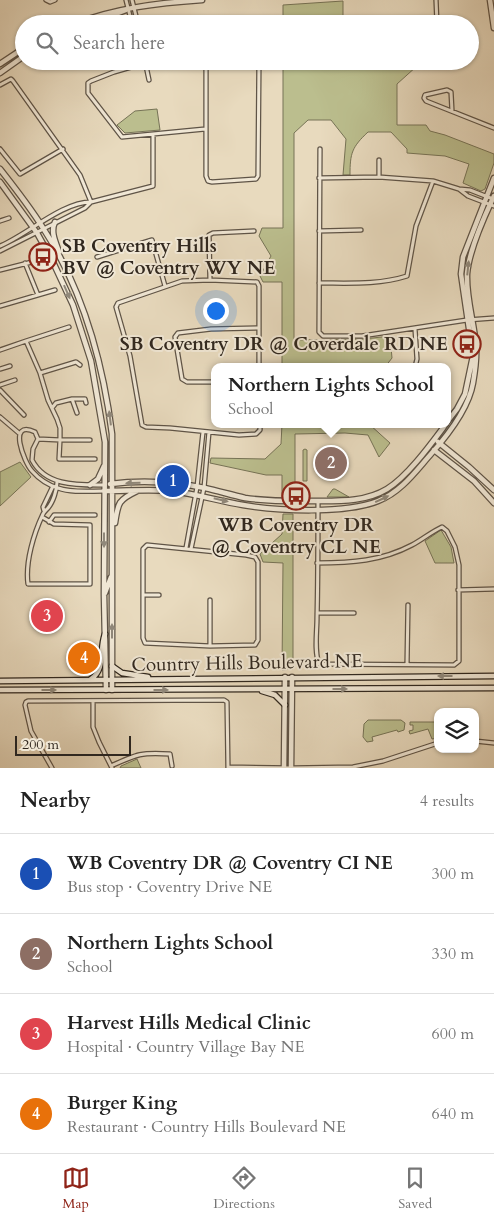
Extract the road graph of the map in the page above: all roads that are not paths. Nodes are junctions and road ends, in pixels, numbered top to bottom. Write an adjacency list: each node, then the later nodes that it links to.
1 (46, 0): 2 (street)
2 (55, 0)
3 (126, 0): 9 (street)
4 (132, 0): 8 (street)
5 (202, 0): 8 (street)
6 (436, 0): 14 (street)
7 (490, 0): 15 (street)
8 (134, 7): 9 (street); 13 (street)
9 (128, 9): 10 (street); 11 (street); 12 (street)
10 (101, 15)
11 (117, 15)
12 (130, 15)
13 (136, 15)
14 (437, 15)
15 (494, 28)
16 (15, 54): 18 (street)
17 (15, 62): 23 (street)
18 (0, 64)
19 (120, 70): 29 (street)
20 (147, 70): 24 (street)
21 (206, 70): 28 (street)
22 (259, 70): 28 (street)
23 (0, 73)
24 (149, 80)
25 (0, 86): 30 (street)
26 (452, 111): 26 (street); 27 (street)
27 (494, 128)
28 (205, 129): 29 (street)
29 (154, 135): 43 (street)
30 (63, 148): 31 (street); 43 (street)
31 (0, 149)
32 (320, 149): 36 (street)
33 (379, 160): 35 (street)
34 (0, 169): 49 (street)
35 (379, 177): 36 (street); 38 (street)
36 (319, 178): 52 (street)
37 (494, 178): 41 (street)
38 (433, 181): 40 (street); 64 (street)
39 (0, 182): 50 (street)
40 (459, 189): 41 (street); 44 (street)
41 (487, 196): 42 (street); 44 (street)
42 (494, 198): 45 (street)
43 (91, 202): 48 (street); 49 (street)
44 (484, 202): 45 (street); 70 (street)
45 (492, 205): 70 (street, one-way to 45)
46 (9, 218): 47 (street)
47 (0, 221)
48 (55, 222): 51 (street); 61 (street)
49 (40, 224): 50 (street); 51 (street)
50 (33, 227): 55 (street); 56 (street)
51 (44, 229): 55 (street); 61 (street)
52 (319, 230): 53 (street); 64 (street)
53 (361, 230)
54 (254, 231): 63 (street)
55 (37, 233): 57 (street); 109 (street, one-way to 109)
56 (0, 246)
57 (0, 252)
58 (97, 257): 65 (street)
59 (36, 261): 60 (street)
60 (26, 263): 62 (street); 67 (street)
61 (62, 263): 113 (street, one-way to 61)
62 (0, 270)
63 (210, 280): 65 (street); 72 (street)
64 (319, 283): 73 (street)
65 (165, 286): 98 (street)
66 (56, 290): 67 (street)
67 (38, 295): 68 (street)
68 (0, 306)
69 (494, 318): 70 (street)
70 (469, 320): 73 (street); 89 (street)
71 (69, 327): 74 (street)
72 (259, 328): 76 (street); 83 (street)
73 (414, 329): 77 (street)
74 (26, 341): 75 (street); 81 (street)
75 (0, 350)
76 (259, 363)
77 (416, 363)
78 (80, 365): 81 (street)
79 (10, 366): 80 (street)
80 (0, 369)
81 (40, 373): 88 (street)
82 (15, 380): 84 (street)
83 (211, 382)
84 (0, 386)
85 (0, 390): 91 (street)
86 (72, 400): 87 (street); 88 (street); 90 (street)
87 (86, 403)
88 (52, 409): 103 (street)
89 (459, 411): 93 (street); 94 (street)
90 (78, 413)
91 (24, 415)
92 (0, 417): 100 (street)
93 (451, 419)
94 (451, 425)
95 (260, 428): 99 (street)
96 (443, 428): 102 (street)
97 (449, 428): 105 (street)
98 (203, 432): 99 (street); 117 (street)
99 (209, 432): 119 (street)
100 (20, 434): 101 (street); 116 (street)
101 (38, 439): 103 (street); 112 (street)
102 (435, 439): 105 (street); 106 (street)
103 (60, 440): 104 (street); 108 (street)
104 (90, 440)
105 (440, 444): 107 (street); 110 (street)
106 (429, 446): 107 (street); 125 (street)
107 (435, 451): 111 (street); 127 (street, one-way to 107)
108 (95, 459)
109 (105, 465): 114 (street); 115 (street)
110 (469, 467): 111 (street); 121 (street)
111 (465, 474): 126 (street)
112 (57, 482): 114 (street); 116 (street); 118 (street)
113 (112, 484): 115 (street); 117 (street, one-way to 113); 123 (street)
114 (90, 485): 115 (street)
115 (105, 485): 122 (street)
116 (52, 486): 118 (street); 128 (street)
117 (197, 487): 119 (street); 124 (street)
118 (57, 488): 122 (street); 128 (street)
119 (204, 488): 124 (street); 125 (street)
120 (139, 490): 123 (street); 124 (street); 132 (street)
121 (494, 490)
122 (104, 491): 123 (street); 139 (street, one-way to 139)
123 (112, 491): 132 (street)
124 (199, 495): 127 (street, one-way to 127); 133 (street); 134 (street)
125 (318, 502): 127 (street)
126 (494, 503)
127 (318, 510): 135 (street)
128 (44, 511): 130 (street)
129 (94, 516): 131 (street)
130 (42, 517): 131 (street); 131 (street)
131 (49, 522)
132 (113, 534): 136 (street)
133 (186, 548): 134 (street); 140 (street)
134 (191, 549): 147 (street)
135 (318, 563): 138 (street); 144 (street)
136 (112, 570): 139 (street); 149 (street, one-way to 136)
137 (494, 589): 138 (street)
138 (458, 590): 148 (street)
139 (104, 594): 146 (street)
140 (143, 595): 141 (street); 147 (street)
141 (158, 595)
142 (210, 600): 147 (street)
143 (408, 605): 148 (street)
144 (318, 613): 145 (street); 148 (street)
145 (354, 613)
146 (106, 634): 154 (street); 155 (street)
147 (210, 646)
148 (407, 664)
149 (112, 666): 153 (street); 155 (street)
150 (494, 676): 152 (street, Country Hills Boulevard NE, one-way to 152)
151 (285, 677): 152 (street, Country Hills Boulevard NE); 153 (street, Country Hills Boulevard NE); 158 (street)
152 (292, 677): 159 (street)
153 (164, 679): 155 (street, Country Hills Boulevard NE)
154 (90, 680): 155 (street, Country Hills Boulevard NE); 156 (street, Country Hills Boulevard NE)
155 (109, 680): 161 (street); 162 (street)
156 (0, 681)
157 (251, 689): 158 (street, Country Hills Boulevard NE); 162 (street, Country Hills Boulevard NE, one-way to 157); 165 (street)
158 (285, 689): 159 (street, Country Hills Boulevard NE); 165 (street)
159 (291, 689): 163 (street, Country Hills Boulevard NE, one-way to 163); 174 (street)
160 (0, 690): 161 (street, Country Hills Boulevard NE, one-way to 161)
161 (106, 690): 162 (street, Country Hills Boulevard NE)
162 (112, 690)
163 (494, 690)
164 (92, 701): 170 (street); 171 (street); 172 (street)
165 (285, 705): 173 (street)
166 (479, 741): 167 (street)
167 (494, 743)
168 (434, 744): 174 (street)
169 (172, 766): 170 (street)
170 (112, 767)
171 (228, 767): 173 (street)
172 (52, 768)
173 (284, 768): 174 (street)
174 (292, 768)

